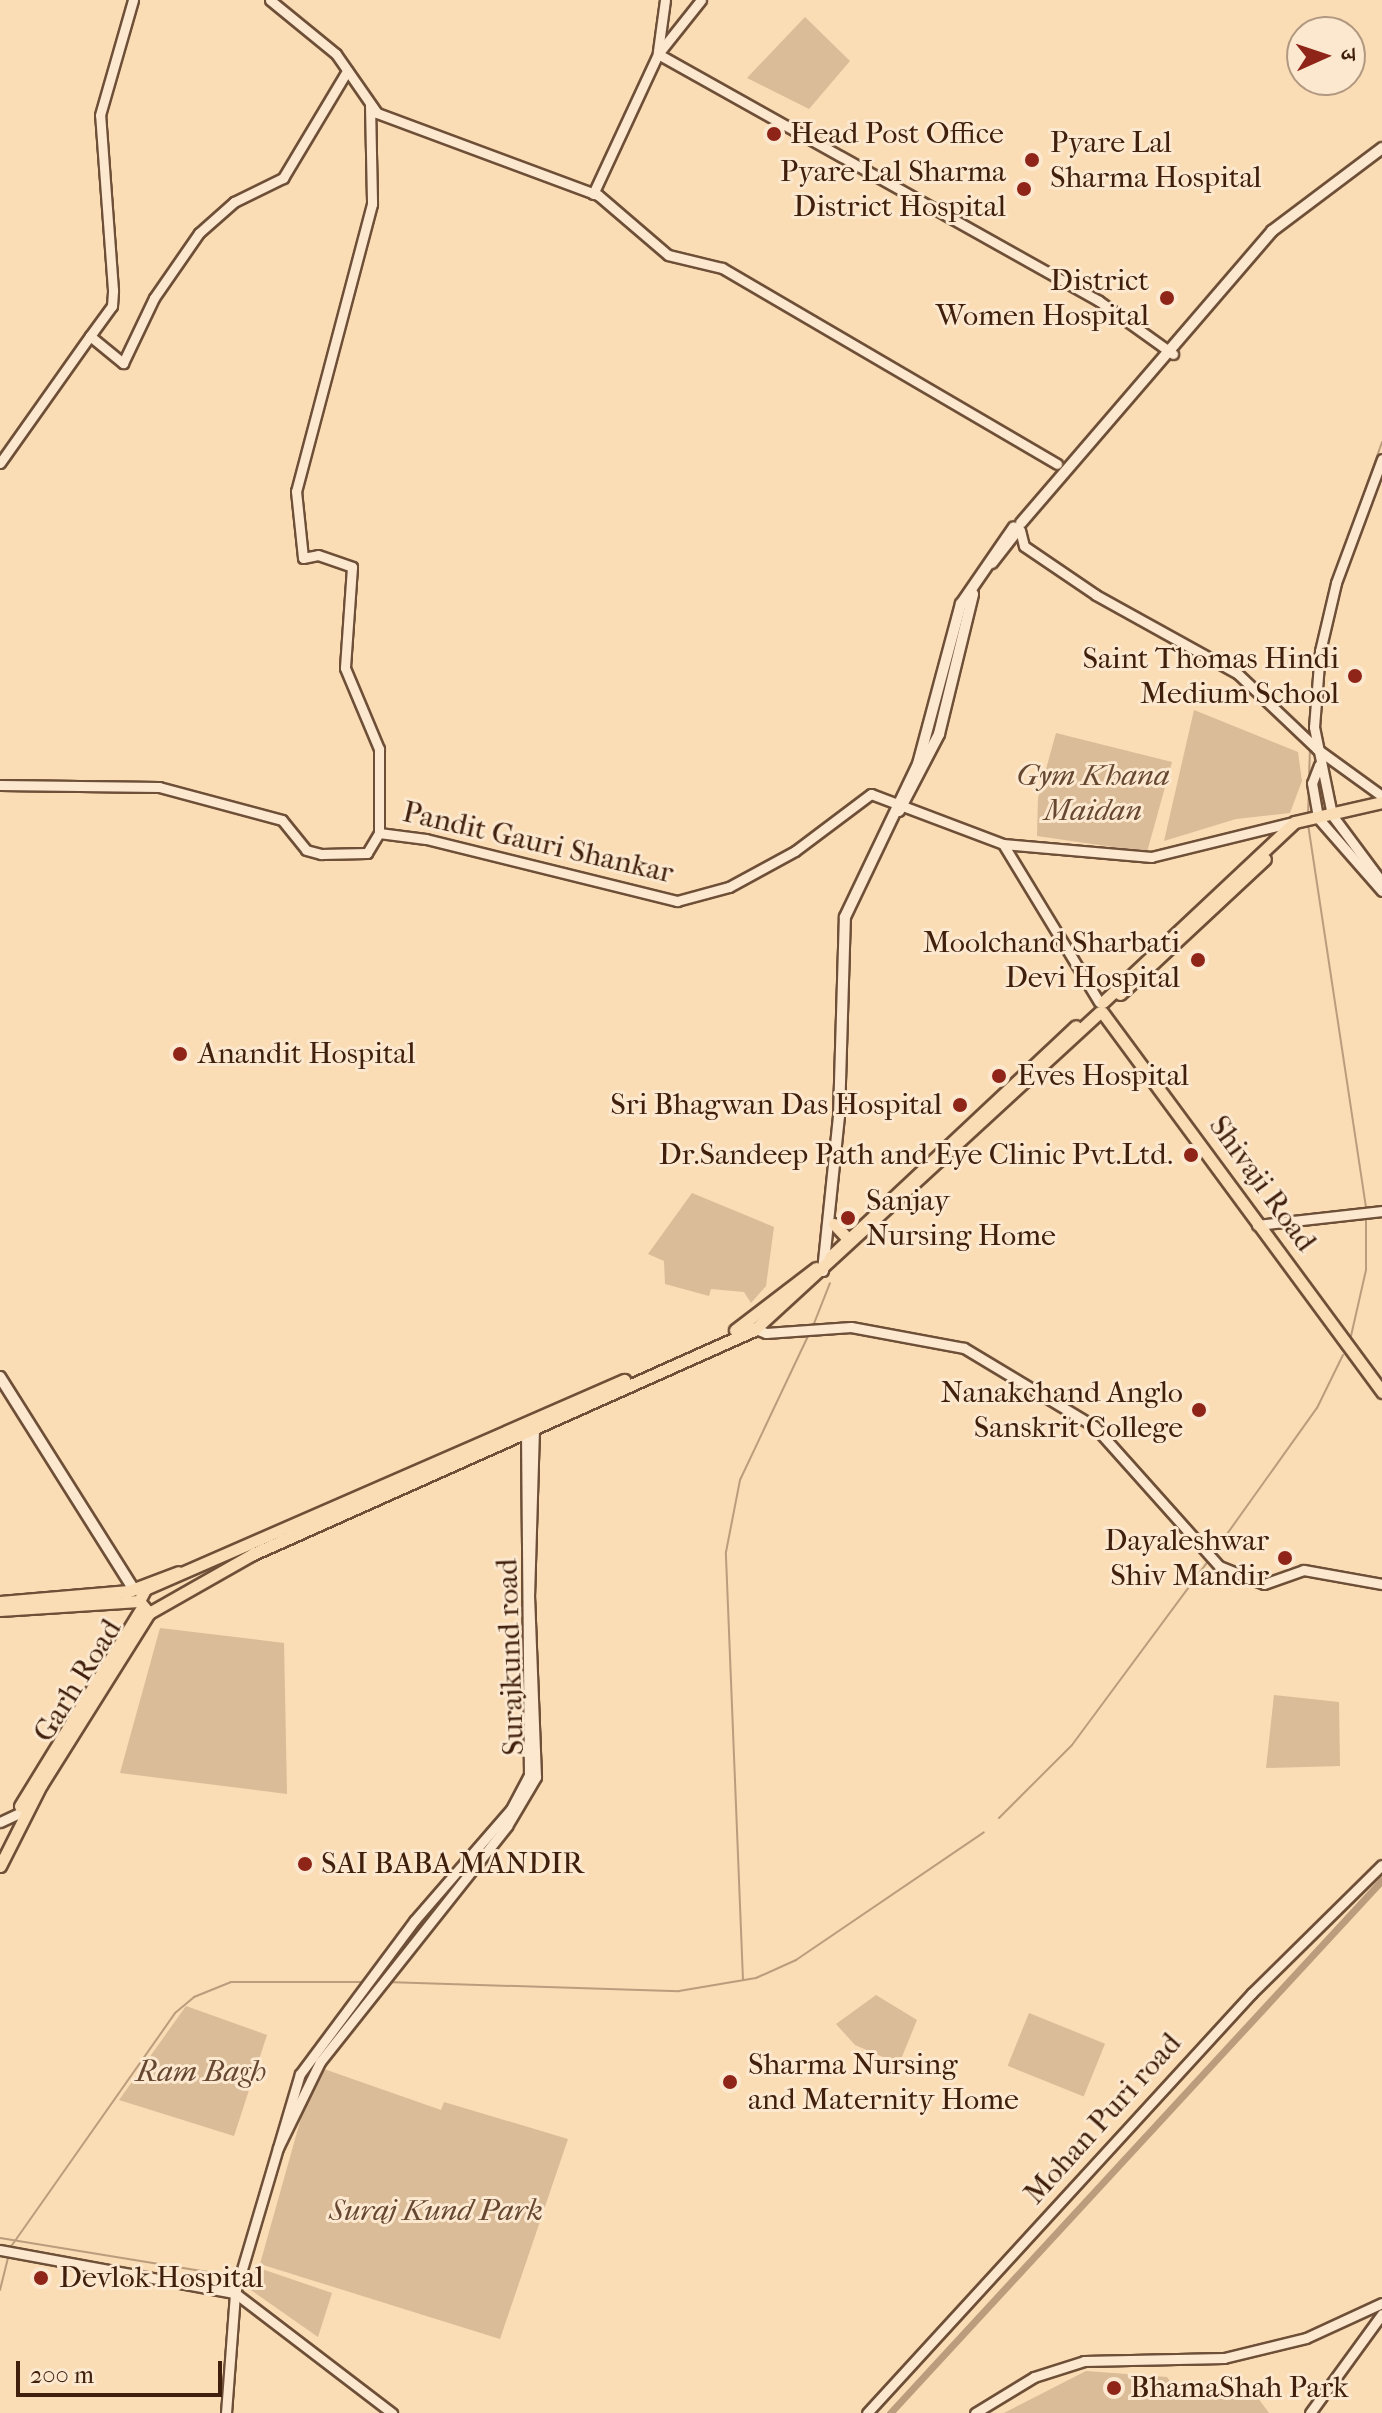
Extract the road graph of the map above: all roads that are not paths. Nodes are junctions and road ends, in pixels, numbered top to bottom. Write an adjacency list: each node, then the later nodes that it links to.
1 (133, 0): 10 (street)
2 (270, 0): 6 (street)
3 (665, 0): 5 (street)
4 (701, 0): 5 (street)
5 (658, 54): 9 (street); 11 (street)
6 (347, 71): 7 (street); 10 (street)
7 (370, 105): 9 (street); 24 (street)
8 (1382, 148): 11 (main road)
9 (593, 194): 14 (street)
10 (90, 336): 13 (street)
11 (1173, 354): 15 (main road)
12 (1382, 459): 16 (street)
13 (0, 463)
14 (1057, 464)
15 (1018, 528): 16 (street); 20 (main road)
16 (1317, 749): 17 (street); 19 (street)
17 (1319, 765): 22 (street); 23 (street)
18 (0, 785): 24 (street, Pandit Gauri Shankar)
19 (1382, 799): 22 (main road)
20 (900, 804): 24 (street, Pandit Gauri Shankar); 25 (street, Pandit Gauri Shankar); 30 (main road); 33 (main road)
21 (1382, 810): 22 (main road)
22 (1331, 812): 23 (main road); 26 (street)
23 (1308, 819): 25 (street, Pandit Gauri Shankar); 27 (street); 28 (main road)
24 (379, 833)
25 (1003, 844): 28 (street)
26 (1382, 882)
27 (1382, 891)
28 (1102, 1007): 31 (main road, Shivaji Road); 32 (main road); 33 (main road)
29 (1374, 1212): 31 (street)
30 (834, 1224): 32 (main road); 33 (main road)
31 (1259, 1224): 36 (main road, Shivaji Road); 37 (main road)
32 (848, 1239): 33 (main road)
33 (826, 1265): 34 (main road)
34 (751, 1327): 38 (main road); 40 (street)
35 (0, 1377): 42 (main road)
36 (1382, 1385)
37 (1382, 1392)
38 (530, 1428): 39 (main road); 50 (street, Surajkund road)
39 (366, 1500): 42 (main road); 42 (main road)
40 (1382, 1584)
41 (0, 1602): 42 (main road)
42 (144, 1605): 43 (main road); 44 (main road, Garh Road)
43 (0, 1610)
44 (22, 1810): 45 (street); 46 (main road, Garh Road); 48 (main road, Garh Road)
45 (0, 1822)
46 (0, 1850)
47 (1382, 1865): 55 (street, Mohan Puri road)
48 (0, 1866)
49 (3, 2251): 50 (street)
50 (235, 2293): 53 (street); 54 (street)
51 (1382, 2303): 56 (street)
52 (1382, 2314): 57 (street)
53 (226, 2413)
54 (392, 2413)
55 (867, 2413)
56 (975, 2413)
57 (1310, 2413)

